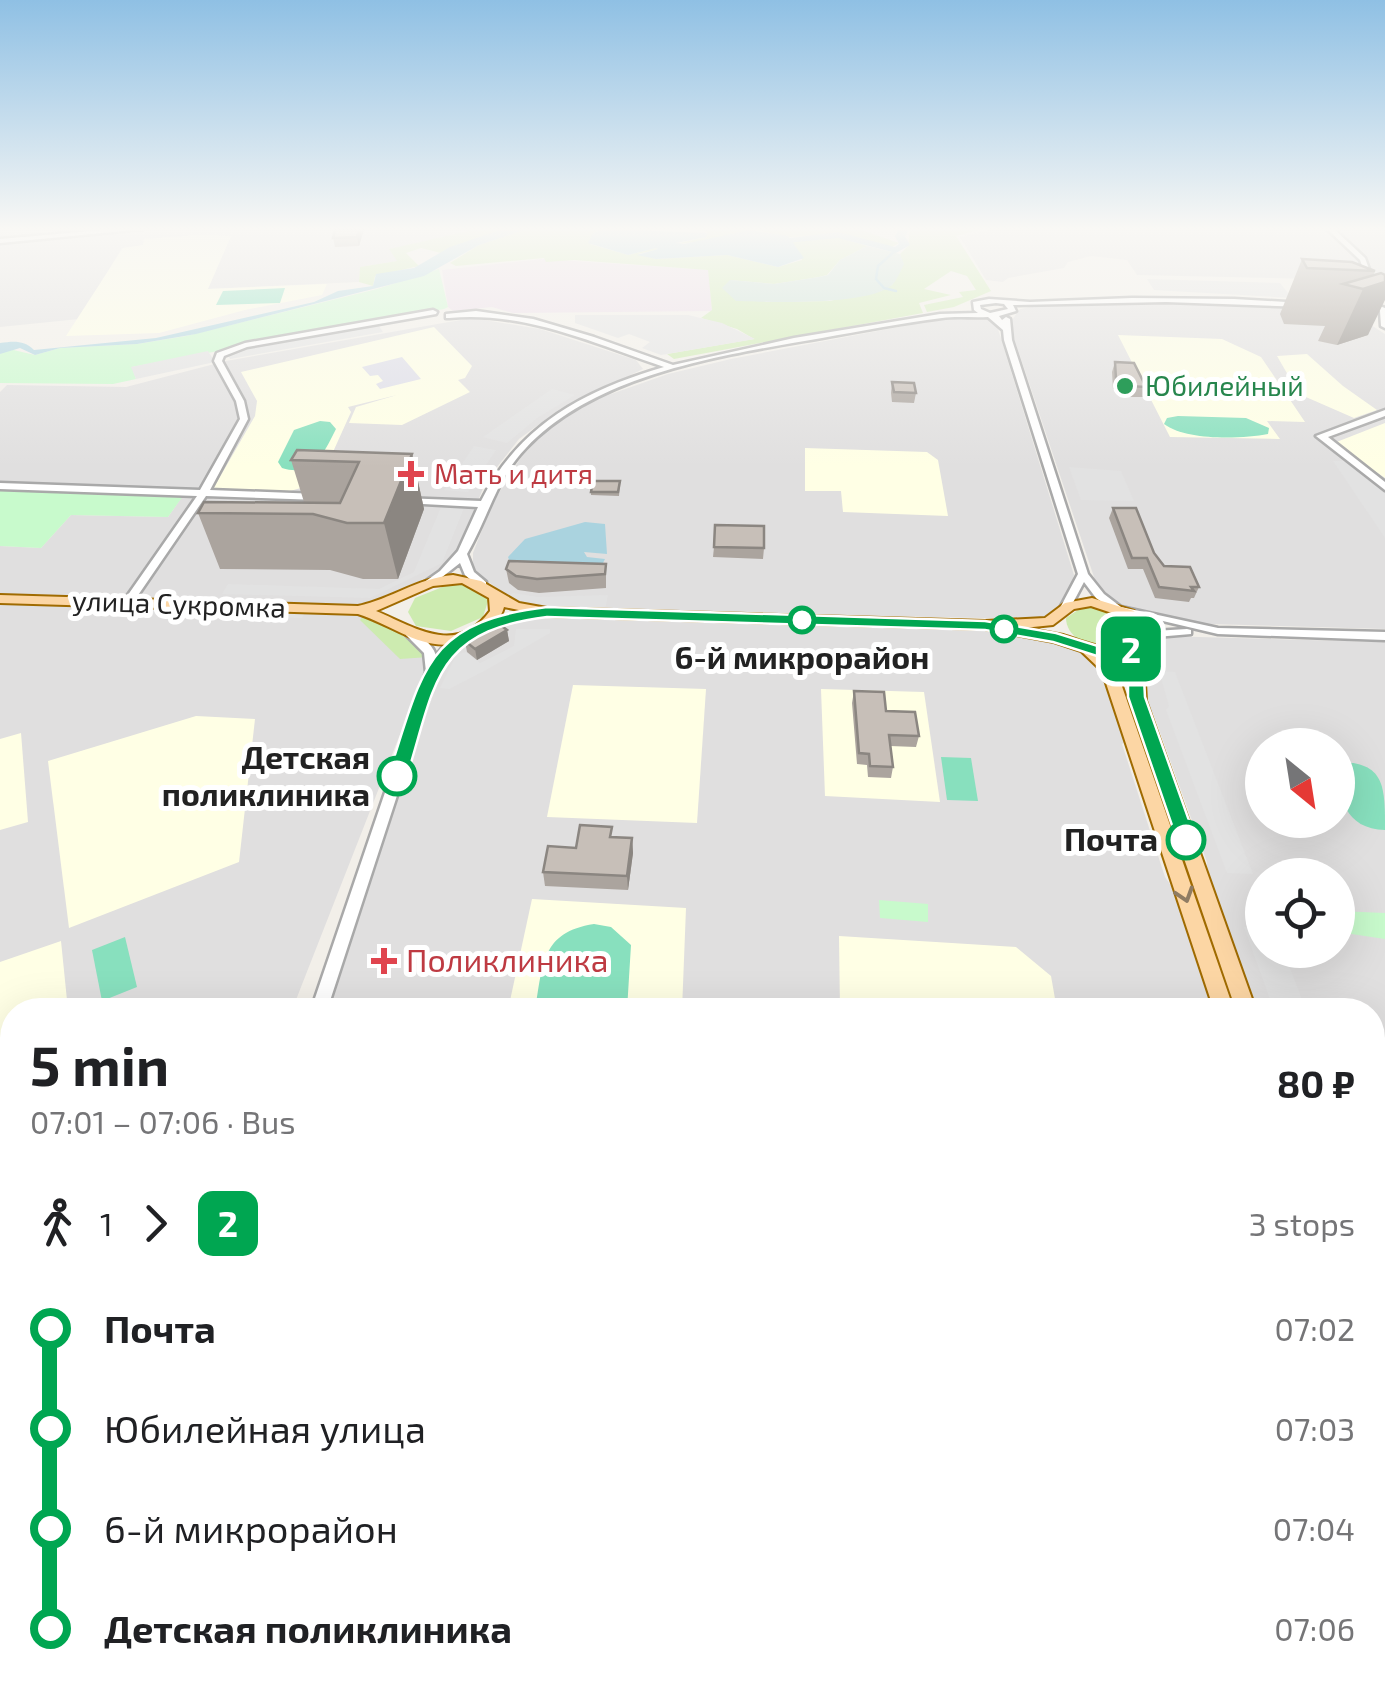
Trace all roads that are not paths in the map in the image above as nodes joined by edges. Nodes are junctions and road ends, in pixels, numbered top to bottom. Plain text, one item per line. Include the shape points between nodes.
1 (970, 308) edge
2 (979, 308) edge
3 (1010, 309) joint
4 (433, 312) dead end
5 (954, 314) junction
6 (987, 314) junction
7 (1384, 314) edge
8 (450, 316) dead end
9 (1369, 316) edge
10 (1382, 327) edge
11 (1006, 328) junction
12 (632, 354) junction
13 (672, 368) junction
14 (637, 378) junction
15 (1385, 413) edge
16 (0, 486) edge
17 (1385, 487) edge
18 (203, 494) junction
19 (325, 497) edge
20 (396, 500) edge
21 (484, 504) junction
22 (464, 556) junction
23 (1083, 574) junction
24 (428, 583) junction
25 (482, 584) junction
26 (408, 594) junction
27 (496, 595) junction
28 (0, 599) edge
29 (128, 602) junction
30 (1119, 609) junction
31 (358, 610) junction
32 (547, 612) junction
33 (1062, 612) junction
34 (985, 626) junction
35 (1218, 631) junction
36 (408, 632) junction
37 (475, 632) junction
38 (1385, 636) edge
39 (1138, 644) junction
40 (1079, 646) junction
41 (431, 673) junction
42 (323, 998) edge
43 (1220, 998) edge
44 (1242, 998) edge

1 - 5 street
2 - 6 street
3 - 6 street
3 - 11 street
4 - 18 street via 222,353 218,359 244,418
5 - 6 street
5 - 13 street
6 - 11 street
7 - 9 street
7 - 10 street
8 - 12 street via 515,318
11 - 23 street
12 - 13 street
12 - 14 street via 646,367
13 - 14 street
14 - 21 street via 536,432 513,455
15 - 17 street via 1321,436
16 - 18 street
18 - 19 street
18 - 29 street
20 - 21 street
21 - 22 street
22 - 24 street
22 - 25 street
23 - 30 street
23 - 33 street
24 - 25 main road
24 - 26 main road
25 - 27 main road
26 - 31 main road
26 - 36 main road via 396,614
27 - 32 main road
27 - 37 main road via 497,611
28 - 29 main road, улица Сукромка
29 - 31 main road, улица Сукромка
30 - 33 main road via 1092,602
30 - 35 street
30 - 39 main road via 1142,628
31 - 36 main road
32 - 34 main road
32 - 37 main road
33 - 34 main road via 1041,623
33 - 40 main road via 1060,630
34 - 40 main road
35 - 38 street
35 - 39 street via 1162,633
36 - 37 main road via 442,640
36 - 41 street via 430,652
37 - 41 street via 444,652
39 - 40 main road via 1108,653
39 - 44 main road via 1138,702
40 -> 43 main road via 1109,669
41 - 42 street

